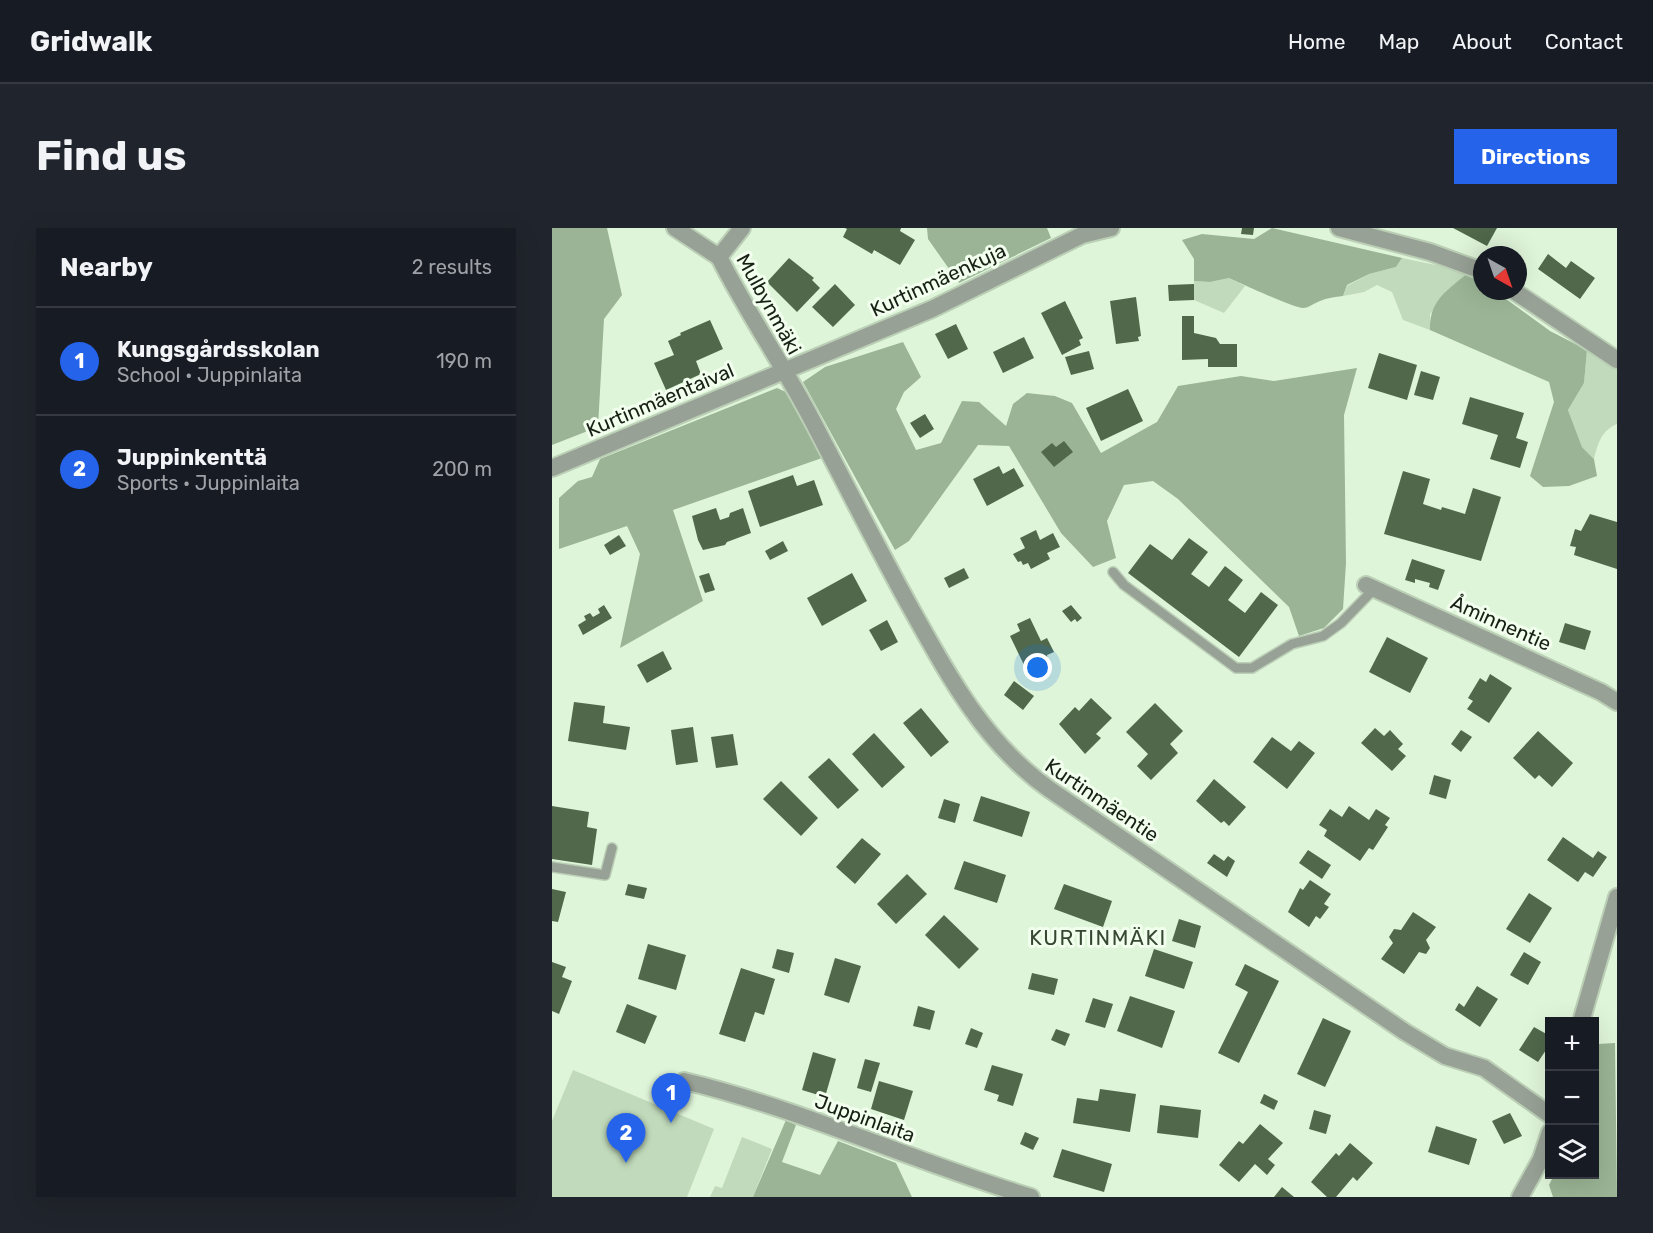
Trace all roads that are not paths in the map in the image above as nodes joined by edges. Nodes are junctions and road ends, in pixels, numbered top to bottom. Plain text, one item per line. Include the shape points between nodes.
1 (675, 228) edge
2 (742, 228) edge
3 (1111, 228) edge
4 (1339, 228) edge
5 (719, 256) junction
6 (1473, 268) edge
7 (1527, 300) edge
8 (1617, 360) edge
9 (783, 372) junction
10 (552, 468) edge
11 (1113, 572) dead end
12 (1370, 587) joint
13 (1617, 702) edge
14 (612, 848) dead end
15 (552, 867) edge
16 (1617, 897) edge
17 (1582, 1017) edge
18 (684, 1081) dead end
19 (1545, 1111) edge
20 (1545, 1147) edge
21 (1031, 1197) edge
22 (1520, 1197) edge

1 - 5 street
2 - 5 street, Mulbynmäki
3 - 9 street, Kurtinmäenkuja via 1082,235 932,309
4 - 6 street
5 - 9 street, Mulbynmäki
7 - 8 street
9 - 10 street, Kurtinmäentaival
9 - 19 street, Kurtinmäentie via 944,667 1010,759 1405,1032 1445,1056 1484,1068
11 - 12 lane via 1124,585 1236,668 1252,668 1292,644 1323,636 1341,623
12 - 13 street, Åminnentie
14 - 15 lane via 605,875
16 - 17 street
18 - 21 street, Juppinlaita via 736,1093 958,1175
20 - 22 street

